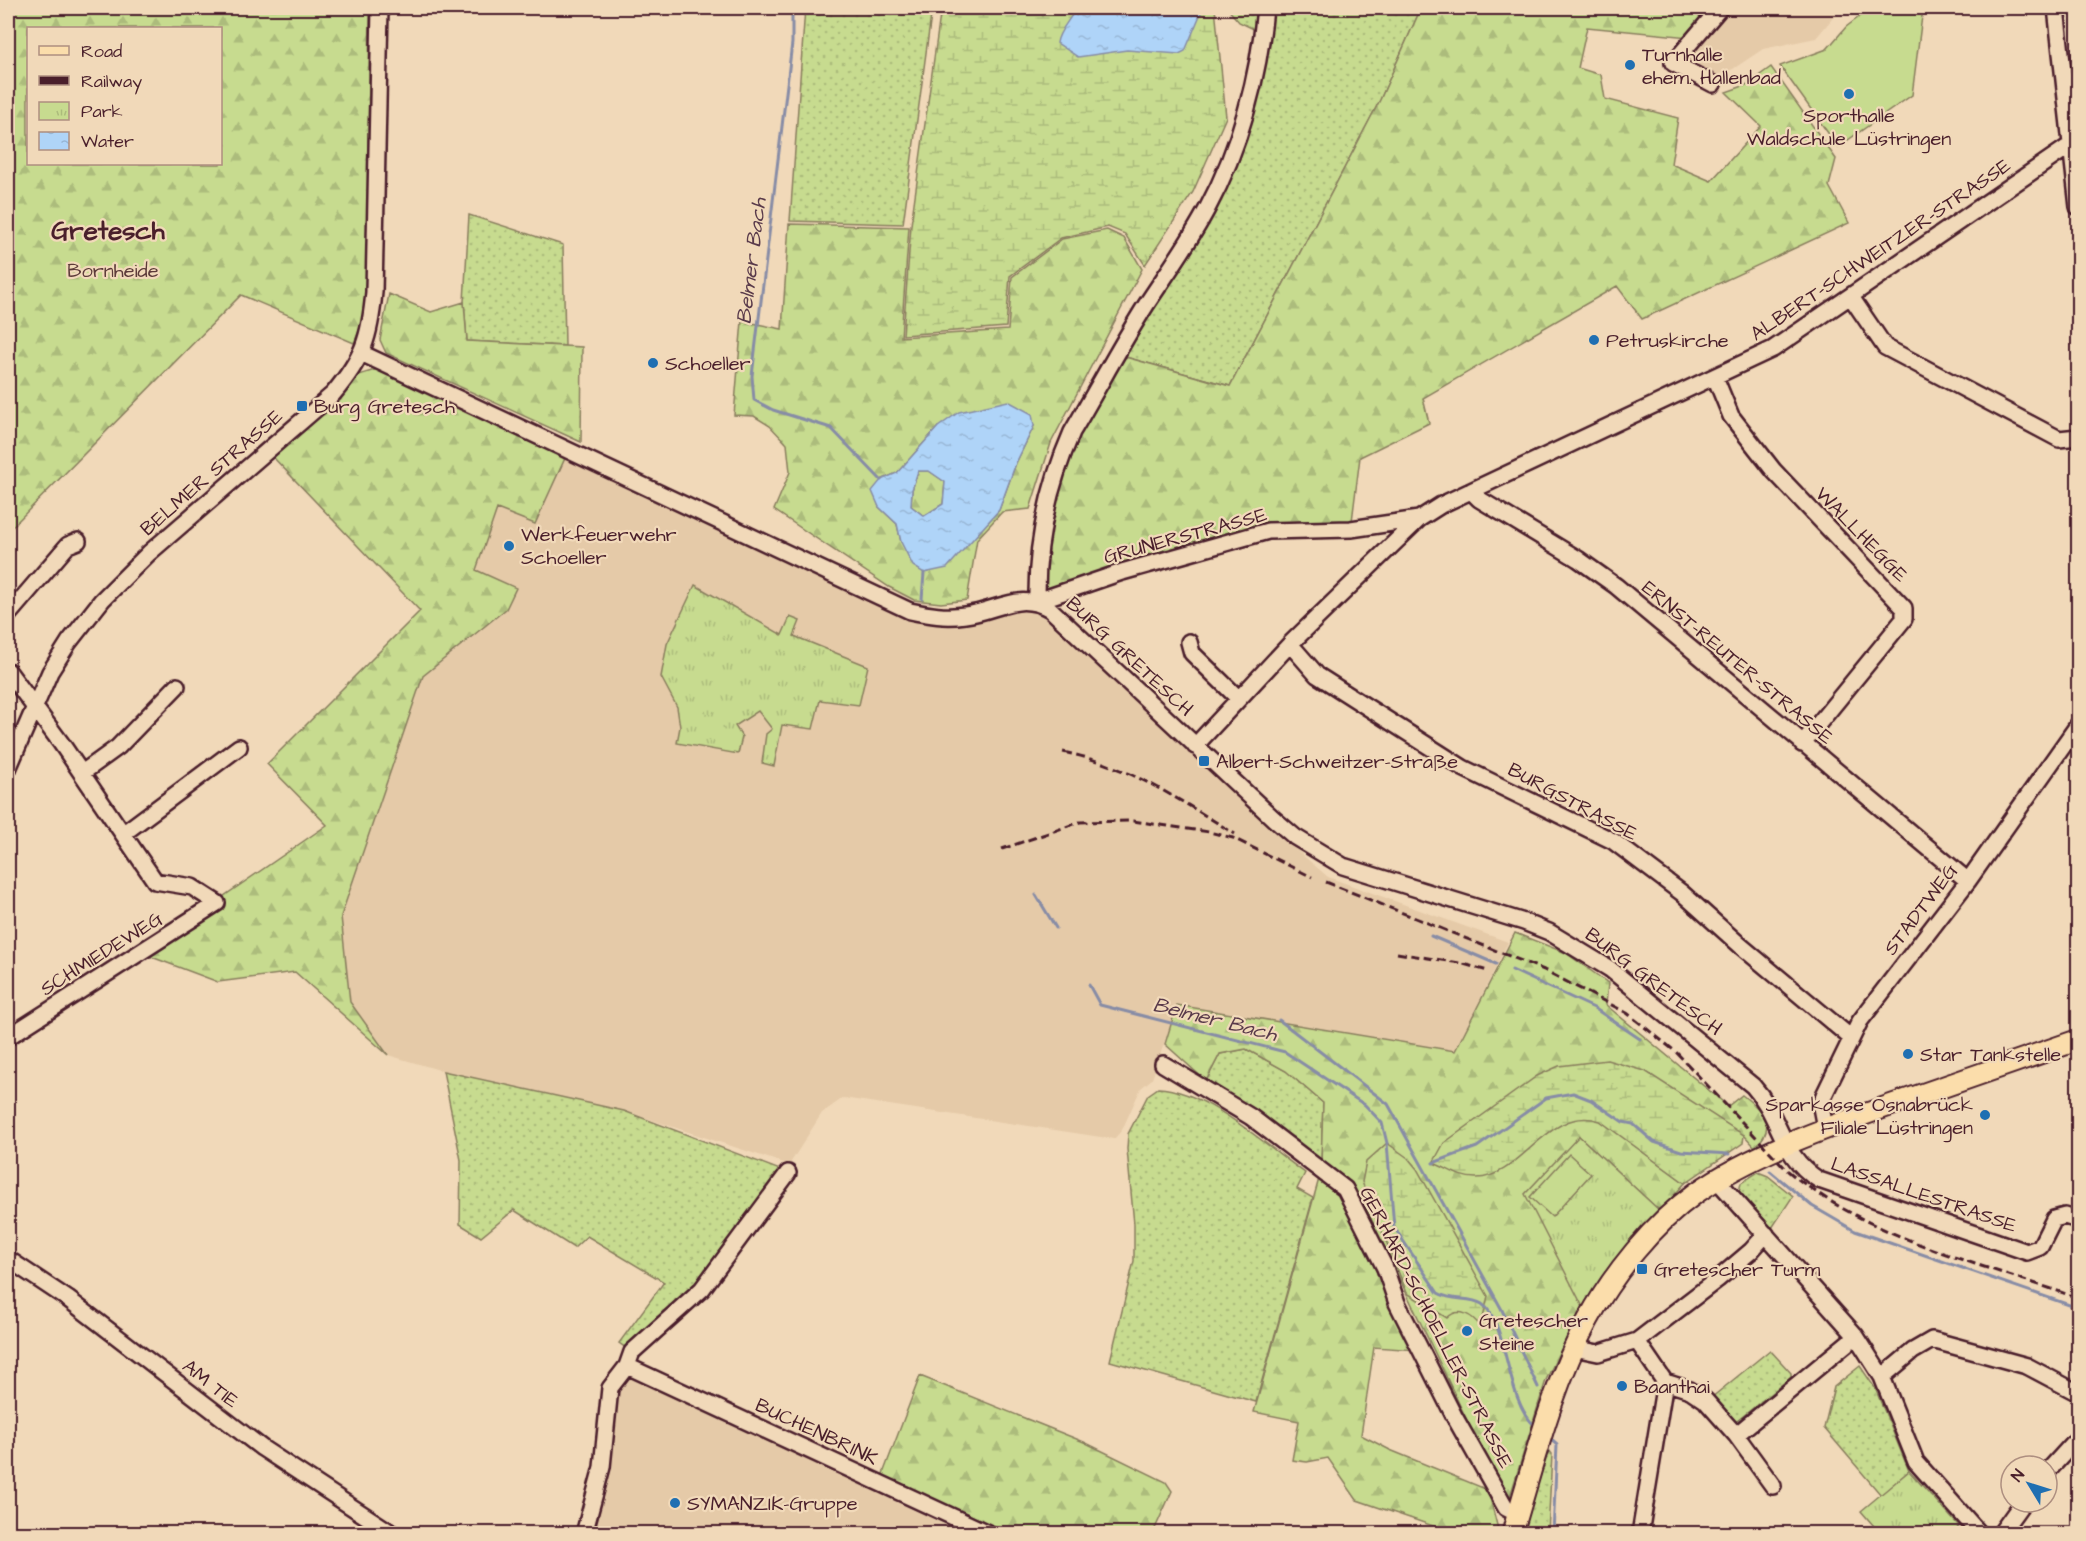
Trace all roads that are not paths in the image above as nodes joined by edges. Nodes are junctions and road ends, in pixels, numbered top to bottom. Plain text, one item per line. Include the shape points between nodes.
1 (380, 8) edge
2 (1265, 8) edge
3 (1720, 8) edge
4 (2056, 8) edge
5 (1713, 84) dead end
6 (2074, 143) edge
7 (2079, 207) edge
8 (1851, 297) junction
9 (362, 353) junction
10 (1715, 377) junction
11 (2079, 437) edge
12 (1471, 490) junction
13 (1419, 519) junction
14 (78, 541) dead end
15 (1037, 602) junction
16 (8, 615) edge
17 (1189, 642) dead end
18 (1290, 644) junction
19 (8, 671) edge
20 (177, 686) dead end
21 (1238, 698) junction
22 (33, 707) junction
23 (2079, 725) edge
24 (1802, 744) junction
25 (1195, 746) junction
26 (238, 747) dead end
27 (8, 769) edge
28 (82, 773) junction
29 (124, 833) junction
30 (1968, 880) junction
31 (8, 1037) edge
32 (1851, 1037) junction
33 (2079, 1040) edge
34 (1162, 1064) dead end
35 (1825, 1128) junction
36 (1787, 1145) junction
37 (788, 1173) dead end
38 (1717, 1180) junction
39 (2079, 1220) edge
40 (1766, 1234) junction
41 (8, 1259) edge
42 (1856, 1336) junction
43 (1637, 1341) junction
44 (1574, 1348) junction
45 (627, 1366) junction
46 (1882, 1377) junction
47 (1665, 1382) junction
48 (2079, 1393) edge
49 (1736, 1435) junction
50 (2079, 1438) edge
51 (2059, 1459) edge
52 (1773, 1486) dead end
53 (1518, 1514) junction
54 (2014, 1514) edge
55 (393, 1533) edge
56 (584, 1533) edge
57 (990, 1533) edge
58 (1512, 1533) edge
59 (1640, 1533) edge
60 (1980, 1533) edge
61 (2000, 1533) edge

1 - 9 street, BELMER STRASSE via 374,292 371,324
2 - 15 street via 1252,87 1232,152 1209,207 1146,305 1064,451 1045,507 1036,562
3 - 5 street via 1673,63
4 - 6 street
6 - 7 street
6 - 8 street, ALBERT-SCHWEITZER-STRASSE
8 - 10 street, ALBERT-SCHWEITZER-STRASSE via 1773,349
8 - 11 street via 1885,347 2059,439
9 - 15 street, BURG GRETESCH via 910,611 939,617 967,615 1018,600
9 - 22 street, BELMER STRASSE via 333,394 149,554 102,600 69,642
10 - 12 street, ALBERT-SCHWEITZER-STRASSE
10 - 24 street, WALLHEGGE via 1731,416 1774,471 1904,608 1904,619
12 - 13 street, ALBERT-SCHWEITZER-STRASSE
12 - 24 street, ERNST-REUTER-STRASSE via 1479,500 1616,586
13 - 15 street, GRUNERSTRASSE via 1351,528 1268,531 1122,572
13 - 18 street, ALBERT-SCHWEITZER-STRASSE
14 - 16 street via 68,545
15 - 25 street, BURG GRETESCH via 1050,609
17 - 21 street via 1192,653
18 - 21 street, ALBERT-SCHWEITZER-STRASSE
18 - 32 street, BURGSTRASSE via 1317,675 1463,768 1613,841 1682,893
19 - 22 street
20 - 28 street via 118,747
21 - 25 street, ALBERT-SCHWEITZER-STRASSE
22 - 27 street, BELMER STRASSE
22 - 28 street
23 - 30 street, STADTWEG
24 - 30 street, ERNST-REUTER-STRASSE
25 - 36 street, BURG GRETESCH via 1295,837 1330,860 1524,922 1610,969 1753,1086 1765,1099
26 - 29 street
28 - 29 street
29 - 31 street, SCHMIEDEWEG via 155,880 192,887 217,903
30 - 32 street, STADTWEG
32 - 35 street, STADTWEG via 1821,1107
33 - 35 main road
34 - 53 street, GERHARD-SCHOELLER-STRASSE via 1251,1117 1345,1189 1454,1416 1506,1508
35 - 36 main road
36 - 38 main road
36 - 39 street, LASSALLESTRASSE via 1795,1161 1819,1180 2027,1252 2040,1247 2054,1219 2065,1215
37 - 45 street via 702,1289 632,1353
38 - 40 street
38 - 44 main road via 1667,1218 1632,1257 1601,1299
40 - 42 street
40 - 43 street via 1726,1272
41 - 55 street, AM TIE via 68,1299 262,1448
42 - 46 street
42 - 49 street
43 - 44 street via 1598,1353
43 - 47 street
44 - 53 main road
45 - 56 street via 610,1388 602,1467
45 - 57 street, BUCHENBRINK
46 - 48 street via 1932,1340 2027,1366
46 - 60 street via 1916,1462
47 - 49 street via 1705,1400
47 - 59 street
49 - 52 street
50 - 51 street
53 - 58 main road
54 - 61 street

